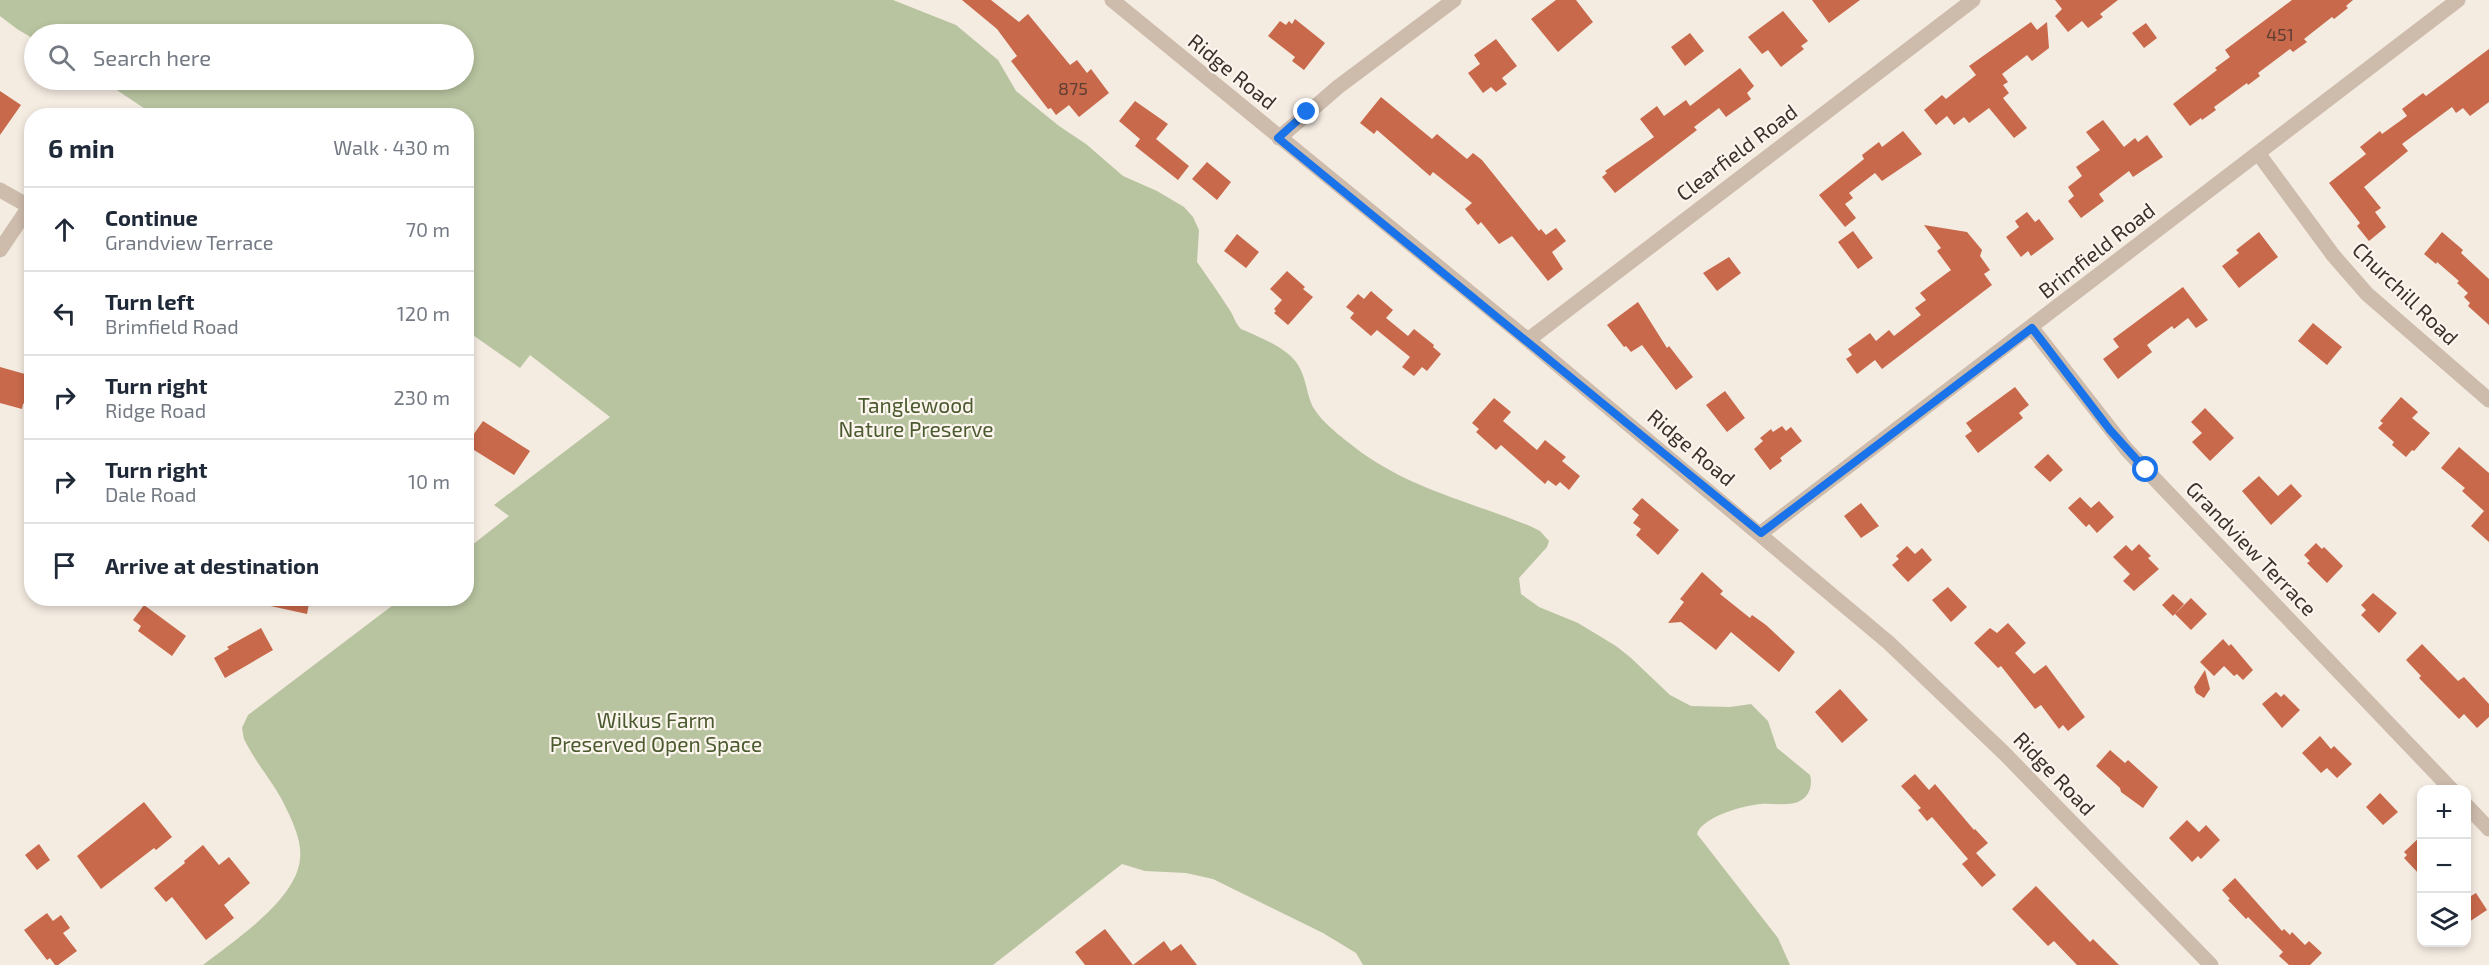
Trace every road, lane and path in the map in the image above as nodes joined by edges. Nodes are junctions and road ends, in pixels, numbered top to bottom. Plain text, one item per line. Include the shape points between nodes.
1 (1112, 0) edge
2 (1454, 0) edge
3 (1973, 0) edge
4 (2458, 0) edge
5 (1278, 138) junction
6 (2258, 153) junction
7 (0, 190) edge
8 (24, 204) edge
9 (24, 216) edge
10 (0, 250) edge
11 (2032, 328) junction
12 (1528, 340) junction
13 (2489, 400) edge
14 (1761, 533) junction
15 (2448, 785) edge
16 (2471, 810) edge
17 (2489, 829) edge
18 (2211, 965) edge

1 - 5 street, Ridge Road
2 - 5 street via 1338,87
3 - 12 street, Clearfield Road
4 - 6 street, Brimfield Road
5 - 12 street, Ridge Road
6 - 11 street, Brimfield Road
6 - 13 street, Churchill Road via 2349,275
7 - 8 street
9 - 10 street
11 - 14 street, Brimfield Road
11 - 15 street, Grandview Terrace via 2127,450
12 - 14 street, Ridge Road
14 - 18 street, Ridge Road via 1890,643 1952,702
16 - 17 street

